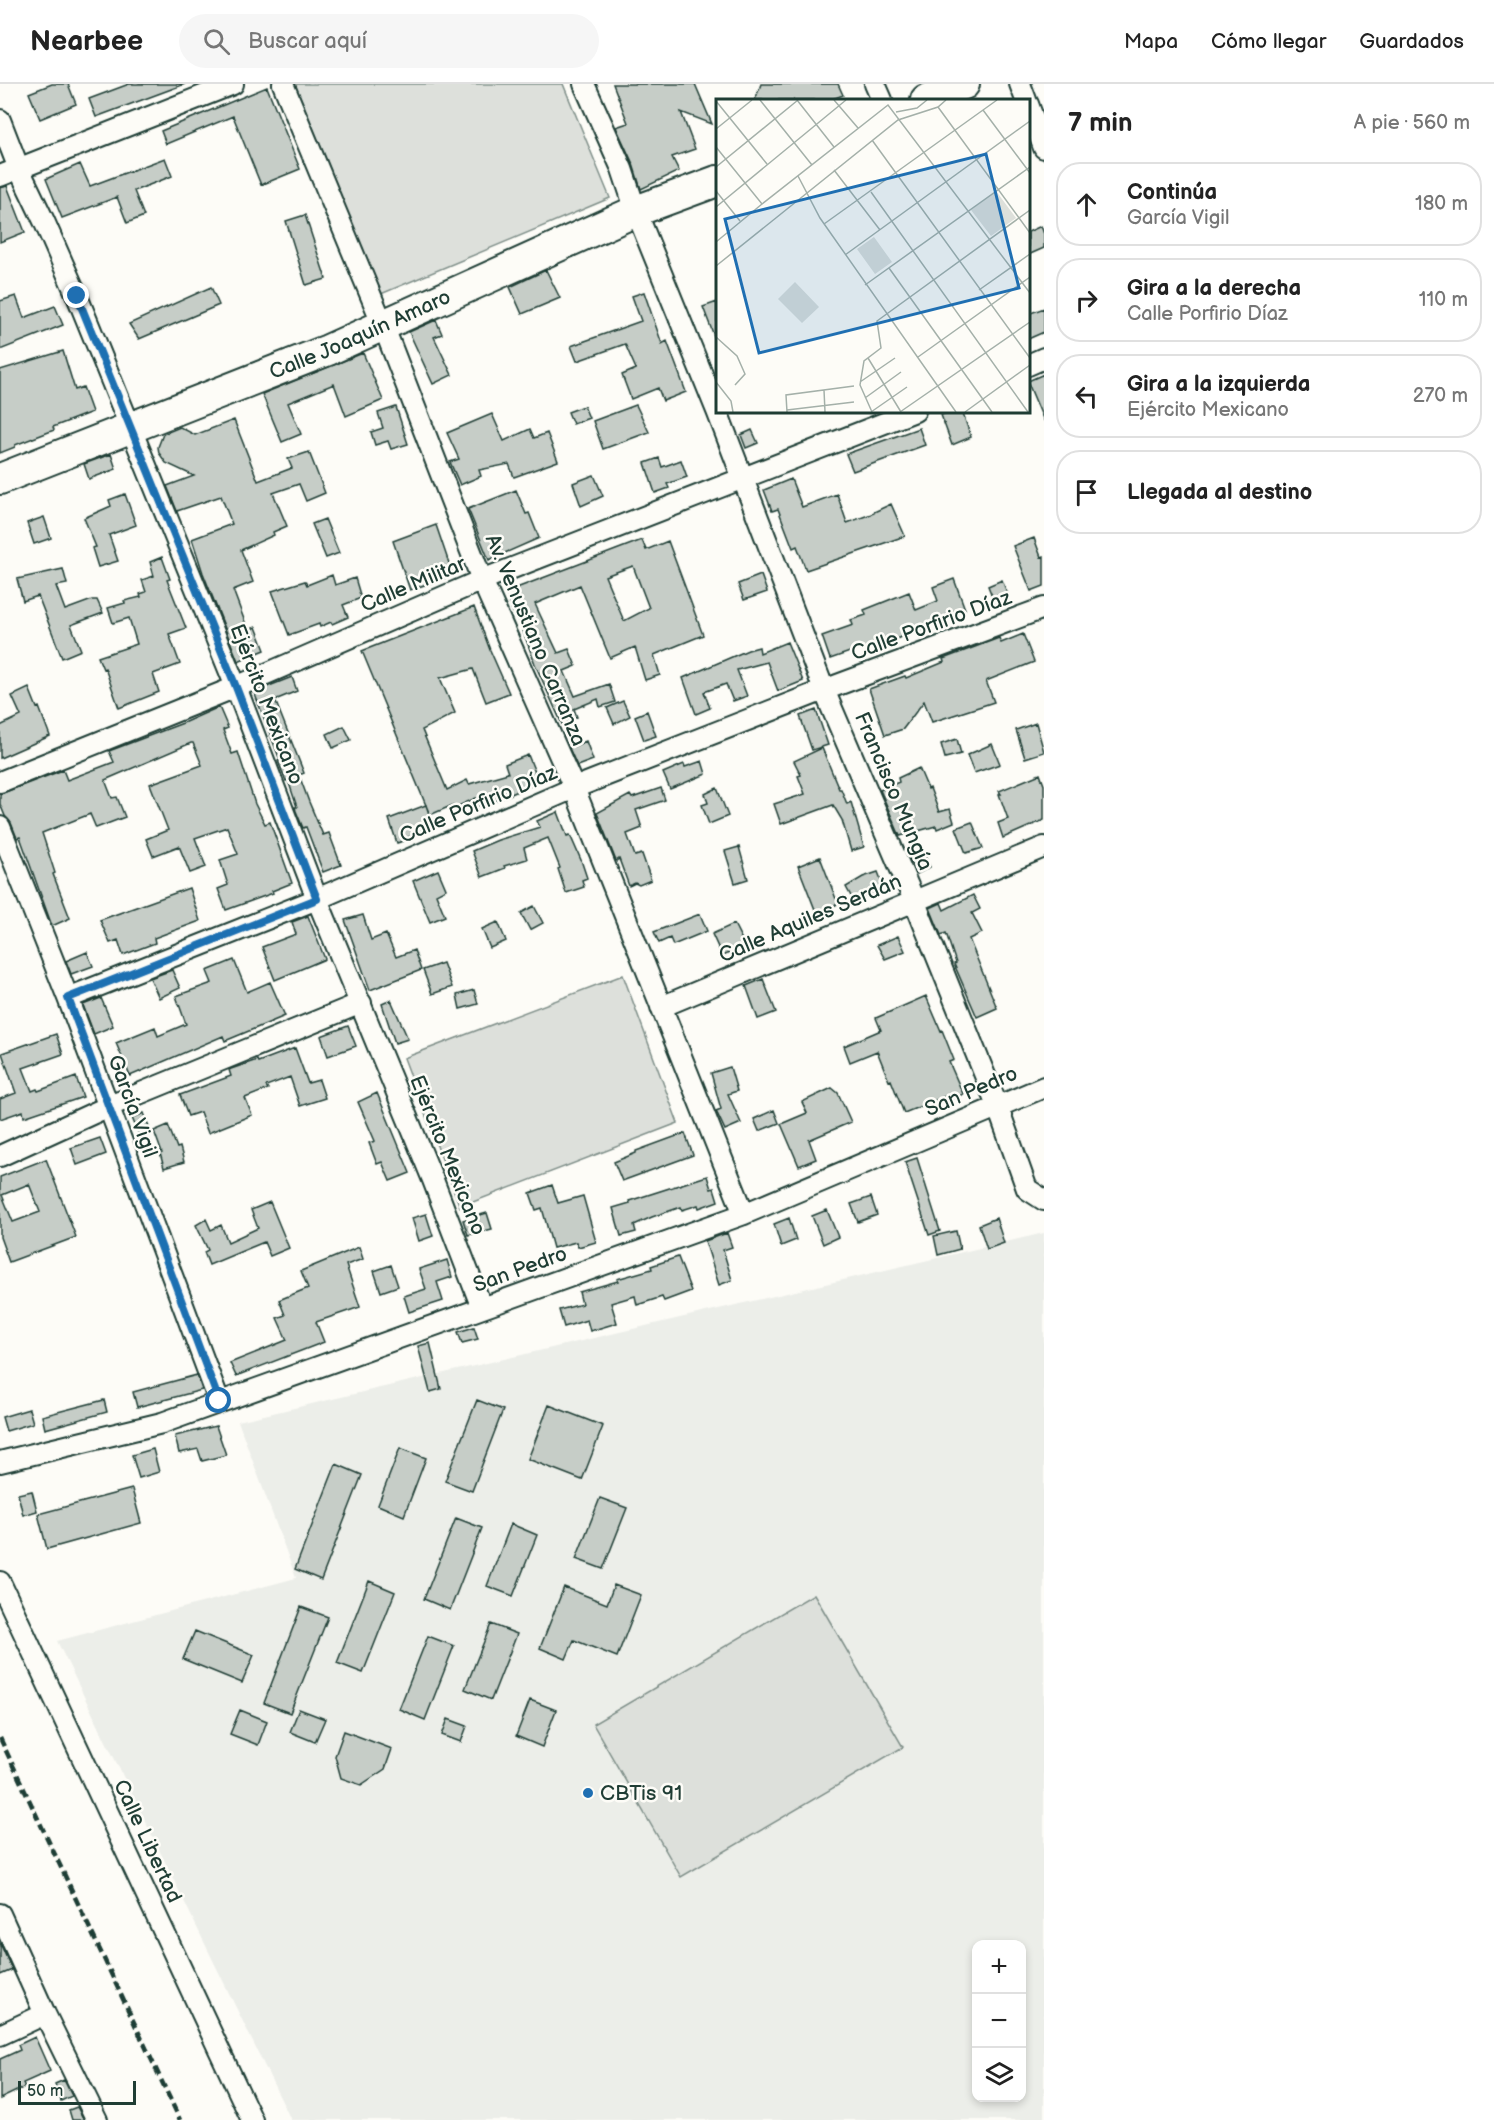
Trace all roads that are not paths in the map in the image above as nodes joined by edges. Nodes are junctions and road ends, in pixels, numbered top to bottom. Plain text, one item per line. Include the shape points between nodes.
1 (233, 84) edge
2 (283, 84) edge
3 (584, 84) edge
4 (875, 84) edge
5 (964, 84) edge
6 (1020, 84) edge
7 (882, 99) edge
8 (928, 99) edge
9 (1026, 99) edge
10 (1029, 107) edge
11 (0, 120) edge
12 (1044, 148) edge
13 (19, 169) junction
14 (0, 176) edge
15 (716, 181) edge
16 (636, 211) junction
17 (383, 325) junction
18 (1044, 358) edge
19 (1029, 365) edge
20 (716, 409) edge
21 (717, 412) edge
22 (912, 412) edge
23 (129, 428) junction
24 (0, 479) edge
25 (745, 479) junction
26 (482, 580) junction
27 (1044, 608) edge
28 (236, 687) junction
29 (824, 690) junction
30 (0, 782) edge
31 (574, 788) junction
32 (0, 827) edge
33 (1044, 847) edge
34 (317, 899) junction
35 (914, 900) junction
36 (68, 998) junction
37 (362, 1004) junction
38 (661, 1007) junction
39 (1044, 1087) edge
40 (997, 1105) junction
41 (107, 1107) junction
42 (0, 1156) edge
43 (1044, 1200) edge
44 (744, 1214) junction
45 (482, 1308) junction
46 (219, 1401) junction
47 (0, 1462) edge
48 (0, 1582) edge
49 (0, 1914) edge
50 (45, 2014) junction
51 (0, 2035) edge
52 (97, 2120) edge
53 (252, 2120) edge

1 - 13 street
2 - 17 street, Av. Venustiano Carranza
3 - 16 street, Francisco Mungía
4 - 7 street
5 - 8 main road
6 - 9 street
10 - 12 street
11 - 13 street, Ejército Mexicano
13 - 14 street
13 - 23 street, Ejército Mexicano via 77,296
15 - 16 main road, Calle Joaquín Amaro
16 - 17 main road, Calle Joaquín Amaro
16 - 20 street, Francisco Mungía
17 - 23 main road, Calle Joaquín Amaro
17 - 26 street, Av. Venustiano Carranza
18 - 19 street
21 - 25 street, Francisco Mungía
22 - 25 street, Calle Militar
23 - 24 main road, Calle Joaquín Amaro
23 - 28 street, Ejército Mexicano
25 - 26 street, Calle Militar
25 - 29 street, Francisco Mungía
26 - 28 street, Calle Militar
26 - 31 street, Av. Venustiano Carranza
27 - 29 street, Calle Porfirio Díaz
28 - 30 street, Calle Militar
28 - 34 street, Ejército Mexicano
29 - 31 street, Calle Porfirio Díaz
29 - 35 street, Francisco Mungía
31 - 34 street, Calle Porfirio Díaz
31 - 38 street, Av. Venustiano Carranza
32 - 36 street, García Vigil
33 - 35 street, Calle Aquiles Serdán
34 - 36 street, Calle Porfirio Díaz
34 - 37 street, Ejército Mexicano
35 - 38 street, Calle Aquiles Serdán
35 - 40 street, Francisco Mungía
36 - 41 street, García Vigil
37 - 41 street
37 - 45 street, Ejército Mexicano
38 - 44 street, Av. Venustiano Carranza
39 - 40 street, San Pedro
40 - 43 street, Francisco Mungía via 1027,1189
40 - 44 street, San Pedro
41 - 42 street
41 - 46 street, García Vigil
44 - 45 street, San Pedro
45 - 46 street, San Pedro
46 - 47 street, San Pedro via 162,1423
48 - 53 street, Calle Libertad
49 - 50 street
50 - 51 street
50 - 52 street

